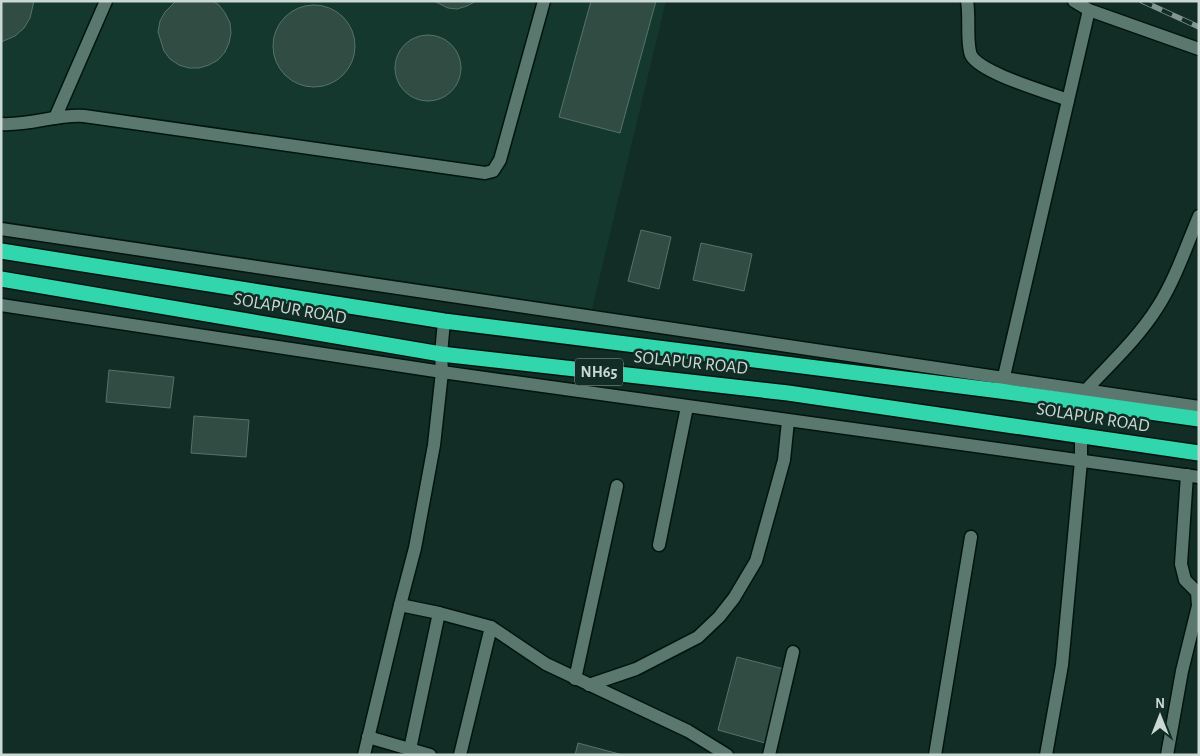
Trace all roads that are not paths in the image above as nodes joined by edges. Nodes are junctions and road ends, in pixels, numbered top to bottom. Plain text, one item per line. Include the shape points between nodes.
1 (106, 1) edge
2 (544, 1) edge
3 (967, 1) edge
4 (1074, 1) edge
5 (1089, 10) junction
6 (1199, 49) edge
7 (1068, 100) junction
8 (54, 118) junction
9 (1, 124) edge
10 (1199, 216) edge
11 (1, 229) edge
12 (1, 251) edge
13 (1, 279) edge
14 (1, 305) edge
15 (444, 321) junction
16 (441, 354) junction
17 (442, 372) junction
18 (1002, 384) junction
19 (1087, 390) junction
20 (687, 407) junction
21 (1199, 407) edge
22 (1199, 419) edge
23 (788, 420) junction
24 (1081, 435) junction
25 (1199, 453) edge
26 (1081, 461) junction
27 (1193, 476) edge
28 (617, 486) dead end
29 (971, 537) dead end
30 (659, 546) dead end
31 (400, 605) junction
32 (439, 613) junction
33 (491, 626) junction
34 (793, 652) dead end
35 (575, 679) junction
36 (589, 686) junction
37 (368, 737) junction
38 (410, 749) junction
39 (364, 755) edge
40 (430, 755) edge
41 (460, 755) edge
42 (727, 755) edge
43 (769, 755) edge
44 (935, 755) edge
45 (1046, 755) edge
46 (1167, 755) edge

1 - 8 street
2 - 8 street via 500,160 492,171 485,173 84,116
3 - 7 street via 971,54 979,64 997,74
4 - 5 street
5 - 6 street
5 - 7 street
7 - 18 street
8 - 9 street via 30,124
10 - 19 street via 1170,286 1146,325
11 - 18 street
12 - 15 highway, SOLAPUR ROAD / NH65
13 - 16 highway, SOLAPUR ROAD / NH65
14 - 17 street
15 - 16 street
15 - 18 highway, SOLAPUR ROAD / NH65
16 - 17 street
16 - 24 highway, SOLAPUR ROAD / NH65 via 788,393
17 - 20 street
17 - 31 street via 432,454 415,548
18 - 19 street
18 - 22 highway, SOLAPUR ROAD / NH65
19 - 21 street
20 - 23 street
20 - 30 street
23 - 26 street
23 - 36 street via 784,460 756,561 734,598 698,637 636,670
24 - 25 highway, SOLAPUR ROAD / NH65
24 - 26 street
26 - 27 street
26 - 45 street via 1062,665
27 - 46 street via 1181,564 1185,580 1196,592 1198,606
28 - 35 street
29 - 44 street
31 - 32 street
31 - 37 street
32 - 33 street
32 - 38 street
33 - 35 street via 546,664
33 - 41 street
34 - 43 street
35 - 36 street
36 - 42 street via 688,731
37 - 38 street
37 - 39 street
38 - 40 street

